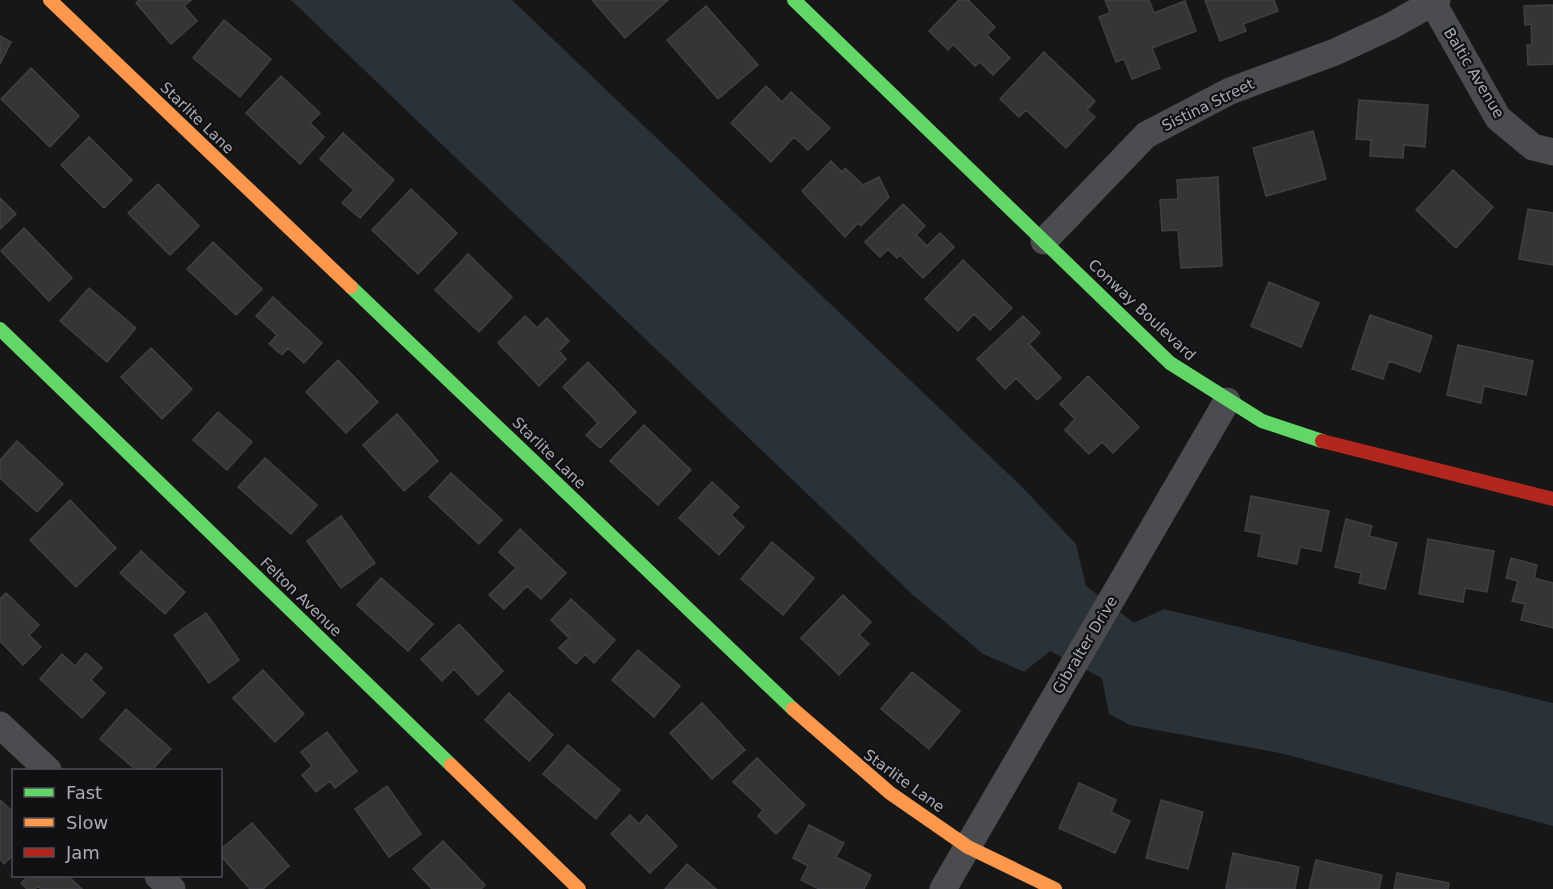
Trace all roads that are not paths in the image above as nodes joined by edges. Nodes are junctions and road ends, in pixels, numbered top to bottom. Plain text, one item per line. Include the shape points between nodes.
1 (50, 0) edge
2 (794, 0) edge
3 (1435, 1) edge
4 (1553, 152) edge
5 (1044, 242) junction
6 (0, 329) edge
7 (1227, 401) junction
8 (1553, 499) edge
9 (0, 725) edge
10 (46, 769) edge
11 (968, 847) junction
12 (159, 877) edge
13 (172, 889) edge
14 (579, 889) edge
15 (943, 889) edge
16 (1055, 889) edge

1 - 11 street, Starlite Lane via 820,736 890,793
2 - 5 street, Conway Boulevard
3 - 4 street, Baltic Avenue via 1498,118 1533,147
3 - 5 street, Sistina Street via 1335,52 1230,91 1146,135
5 - 7 street, Conway Boulevard via 1170,363
6 - 14 street, Felton Avenue
7 - 8 street, Conway Boulevard via 1262,421 1313,439
7 - 11 street, Gibralter Drive
9 - 10 street
11 - 15 street, Gibralter Drive
11 - 16 street, Starlite Lane
12 - 13 street

